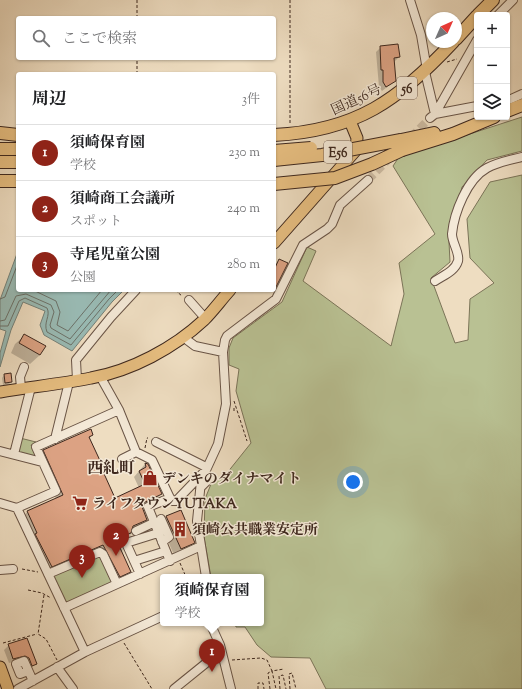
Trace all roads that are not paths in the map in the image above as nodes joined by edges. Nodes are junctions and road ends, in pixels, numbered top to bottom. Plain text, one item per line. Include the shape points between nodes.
1 (410, 0) edge
2 (493, 0) edge
3 (513, 0) edge
4 (482, 12) edge
5 (501, 12) edge
6 (474, 20) edge
7 (462, 33) edge
8 (474, 45) edge
9 (447, 48) edge
10 (426, 71) junction
11 (522, 94) edge
12 (510, 100) edge
13 (522, 105) edge
14 (474, 107) edge
15 (510, 110) edge
16 (433, 116) junction
17 (477, 120) edge
18 (487, 120) edge
19 (350, 121) junction
20 (0, 133) edge
21 (16, 135) edge
22 (276, 135) edge
23 (401, 142) junction
24 (0, 149) edge
25 (16, 149) edge
26 (276, 151) edge
27 (522, 156) edge
28 (276, 160) edge
29 (0, 162) edge
30 (16, 162) edge
31 (368, 180) tunnel mouth
32 (0, 181) edge
33 (16, 181) edge
34 (276, 184) edge
35 (276, 241) edge
36 (435, 281) dead end
37 (134, 292) edge
38 (226, 292) edge
39 (189, 300) road end
40 (205, 318) junction
41 (183, 337) junction
42 (223, 352) junction
43 (24, 367) dead end
44 (100, 376) junction
45 (73, 381) junction
46 (26, 388) junction
47 (0, 392) edge
48 (119, 410) junction
49 (55, 439) junction
50 (156, 442) road end
51 (0, 451) edge
52 (136, 452) junction
53 (14, 454) junction
54 (122, 460) dead end
55 (42, 462) junction
56 (206, 473) junction
57 (169, 496) junction
58 (0, 503) edge
59 (17, 508) junction
60 (161, 519) dead end
61 (153, 523) junction
62 (136, 531) dead end
63 (158, 533) junction
64 (162, 542) junction
65 (201, 546) junction
66 (166, 551) junction
67 (174, 559) junction
68 (134, 562) junction
69 (13, 569) road end
70 (0, 570) edge
71 (48, 574) junction
72 (140, 574) junction
73 (206, 574) edge
74 (117, 584) junction
75 (64, 608) junction
76 (160, 617) edge
77 (211, 626) edge
78 (221, 651) junction
79 (85, 652) junction
80 (59, 666) junction
81 (0, 670) edge
82 (28, 671) dead end
83 (33, 681) junction
84 (8, 689) edge
85 (19, 689) edge
86 (73, 689) edge
87 (174, 689) edge
88 (230, 689) edge

1 - 10 street via 421,35
2 - 4 highway
3 - 5 street
6 - 7 highway
8 - 16 street
9 - 10 highway, 国道56号 / 56
10 - 16 street
10 - 19 highway, 国道56号 / 56 via 396,96
11 - 12 street
13 - 15 highway
14 - 16 street
17 - 23 highway, E56
18 - 23 highway via 453,134
19 - 22 highway, 国道56号 / 56 via 320,130
19 - 35 main road via 357,138 356,150
20 - 21 highway
23 - 26 highway, bridge
23 - 28 highway, E56, bridge
23 - 34 highway, bridge via 372,164 335,178
24 - 25 highway
27 - 36 street via 498,163 475,178 455,217 452,236 458,260 454,269
29 - 30 highway
31 - 42 street via 340,205 332,224 303,246 276,299 228,336
32 - 33 highway
37 - 45 street via 76,360
38 - 40 main road
39 - 40 street
40 - 41 main road
41 - 42 street via 195,346
41 - 44 main road via 146,359
42 - 56 street via 226,404 220,444
43 - 46 street via 20,377
44 - 45 main road
44 - 48 street
45 - 46 main road
45 - 49 street
46 - 47 main road
46 - 53 street
48 - 49 street
48 - 52 street
49 - 55 street via 36,447
50 - 56 street
51 - 53 street
52 - 54 street
52 - 57 street via 152,460
53 - 55 street
55 - 59 street via 56,491
56 - 57 street via 176,501
56 - 65 street via 201,488 197,521
57 - 61 street via 168,499 148,507
58 - 59 street
59 - 71 street
60 - 64 street via 169,537
61 - 62 street
61 - 63 street
63 - 64 street
63 - 68 street via 126,543
64 - 66 street
65 - 67 street
65 - 73 street
66 - 67 street
66 - 68 street
67 - 72 street
68 - 72 street
69 - 70 street
71 - 74 street via 100,552
71 - 75 street
72 - 74 street
74 - 75 street
75 - 79 street
76 - 79 street
77 - 78 street
78 - 87 street
78 - 88 street
79 - 80 street
80 - 83 street
80 - 86 street
81 - 84 main road
82 - 83 street
83 - 85 street

